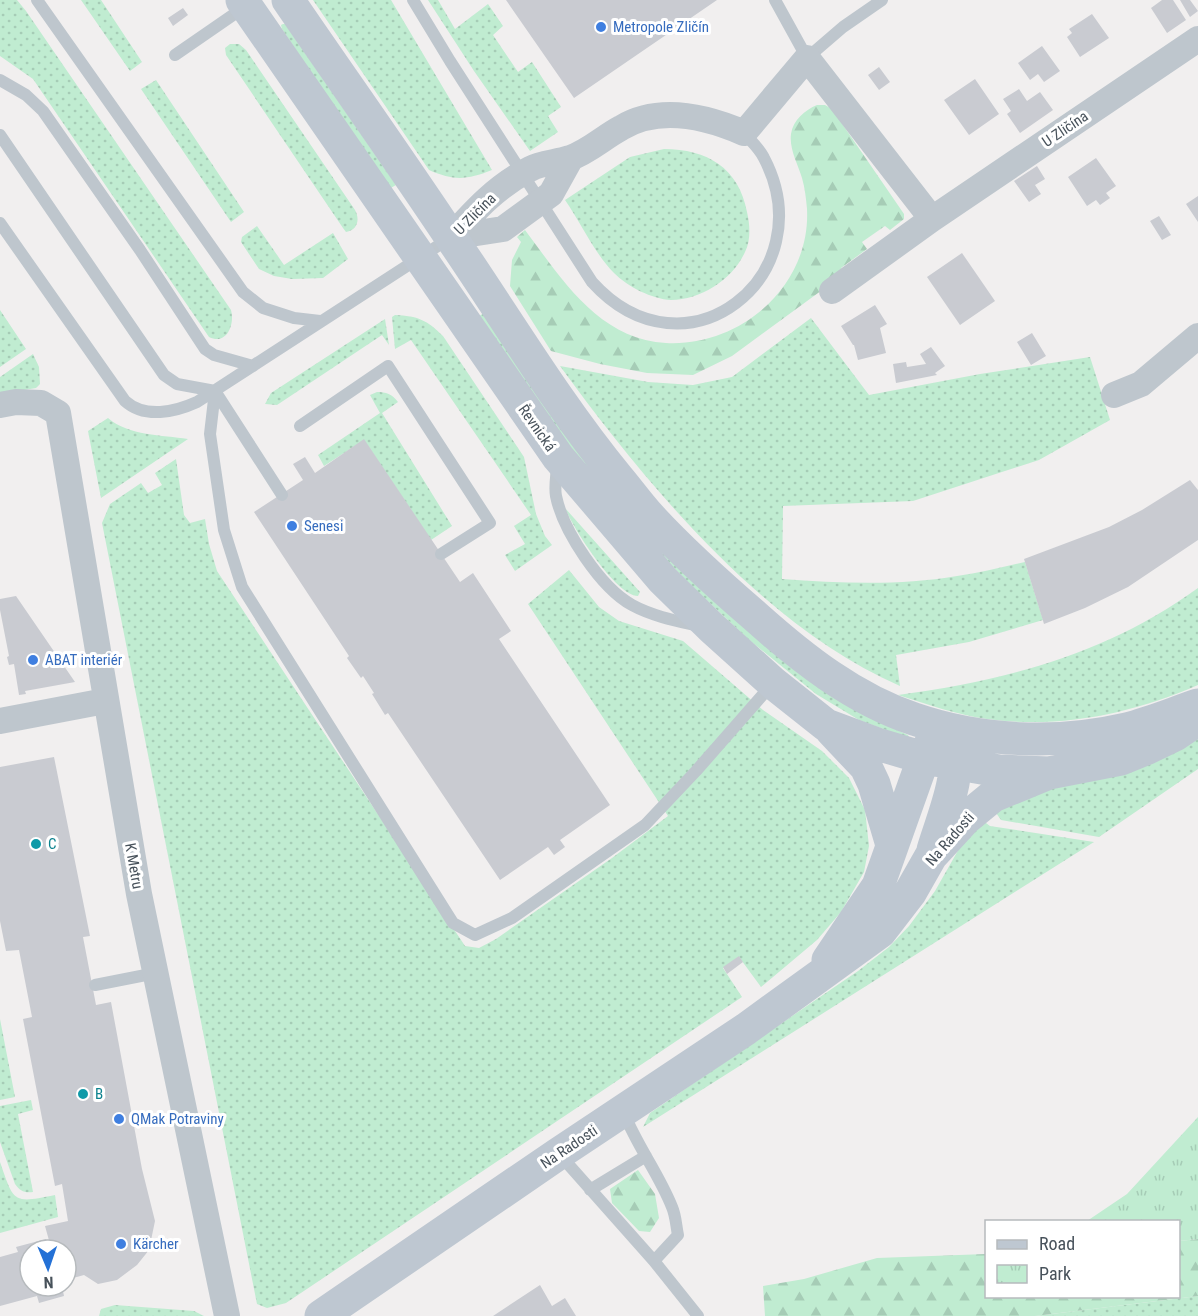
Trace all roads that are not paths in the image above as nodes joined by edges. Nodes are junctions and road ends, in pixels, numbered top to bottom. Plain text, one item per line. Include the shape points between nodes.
1 (37, 0) edge
2 (288, 0) edge
3 (413, 0) edge
4 (775, 0) edge
5 (882, 0) edge
6 (247, 2) edge
7 (1198, 39) edge
8 (175, 55) dead end
9 (807, 58) junction
10 (0, 80) edge
11 (744, 133) junction
12 (0, 135) edge
13 (571, 158) junction
14 (932, 219) junction
15 (0, 223) edge
16 (451, 237) junction
17 (420, 258) junction
18 (832, 291) dead end
19 (320, 321) junction
20 (1198, 336) edge
21 (253, 366) junction
22 (215, 391) junction
23 (1114, 395) dead end
24 (0, 405) edge
25 (300, 426) dead end
26 (558, 457) junction
27 (282, 495) dead end
28 (441, 555) dead end
29 (712, 628) junction
30 (772, 683) junction
31 (105, 701) junction
32 (1198, 705) edge
33 (1198, 718) edge
34 (0, 721) edge
35 (826, 725) junction
36 (944, 728) junction
37 (924, 758) junction
38 (956, 765) junction
39 (1049, 773) junction
40 (892, 845) junction
41 (931, 856) junction
42 (156, 973) junction
43 (816, 977) junction
44 (95, 985) dead end
45 (623, 1111) junction
46 (558, 1154) junction
47 (646, 1156) junction
48 (590, 1190) junction
49 (654, 1261) junction
50 (227, 1316) edge
51 (321, 1316) edge
52 (698, 1316) edge

1 - 19 lane via 243,292 263,308
2 - 16 main road
3 - 11 lane via 592,282 627,311 648,320 685,324 714,316 746,294 768,267 778,233 776,188 764,156
4 - 9 lane
5 - 9 lane
6 - 8 lane
6 - 17 main road, Řevnická
7 - 14 street, U Zličína
9 - 11 street
9 - 14 street
10 - 21 lane via 26,95 43,111 205,349
11 - 13 street, U Zličína via 695,117 650,118 624,126
12 - 22 lane via 164,375 177,384
13 - 16 street, U Zličína via 531,168 494,192
13 - 16 street, U Zličína via 551,194 503,230
14 - 18 street, U Zličína
15 - 22 lane via 130,405 149,412 172,412
16 - 17 lane
16 - 36 main road via 590,444 649,516 716,583 816,667 866,699
17 - 19 lane
17 - 26 main road, Řevnická
19 - 21 lane
20 - 23 street via 1141,384
21 - 22 lane
22 - 27 lane
22 - 30 lane via 210,434 224,530 242,587 453,923 475,935 512,918 645,825
24 - 31 street, K Metru via 41,403 58,413
25 - 28 lane via 388,366 490,523
26 - 29 main road, Řevnická via 663,580
26 - 29 lane via 555,493 562,518 603,579 618,595 645,611
29 - 30 main road, Řevnická
30 - 35 main road, Řevnická
31 - 34 street
31 - 42 street, K Metru
32 - 36 main road via 1129,729 1074,738 1002,738
33 - 39 main road, Na Radosti via 1166,739 1120,759
35 - 37 main road, Řevnická
35 - 40 main road via 866,767
36 - 37 main road, Na Radosti
36 - 38 main road via 954,749
37 - 38 main road, Na Radosti
37 - 40 main road, Na Radosti
38 - 39 main road, Na Radosti
38 - 41 main road
39 - 41 main road, Na Radosti via 993,796
40 - 43 main road, Na Radosti via 878,886
41 - 43 main road, Na Radosti via 910,893 880,932
42 - 44 lane
42 - 50 street, K Metru
43 - 45 main road, Na Radosti
45 - 46 main road, Na Radosti
45 - 47 lane
46 - 48 lane
46 - 51 main road, Na Radosti
47 - 48 lane
47 - 49 lane via 673,1209 678,1235
48 - 49 lane
49 - 52 lane

